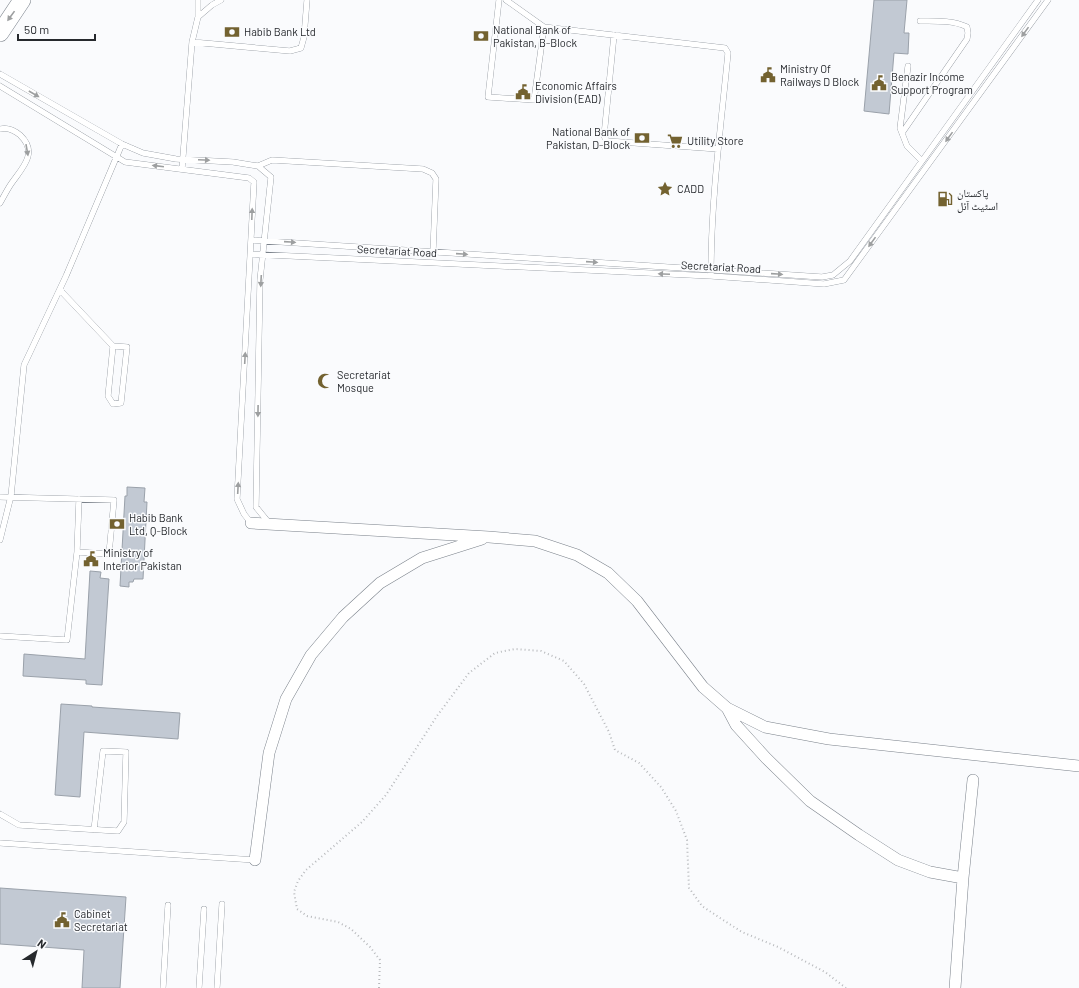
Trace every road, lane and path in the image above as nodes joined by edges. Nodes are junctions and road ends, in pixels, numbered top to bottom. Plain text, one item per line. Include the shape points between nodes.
1 (22, 0) edge
2 (198, 0) edge
3 (221, 0) edge
4 (308, 0) edge
5 (499, 0) edge
6 (506, 0) edge
7 (1038, 0) edge
8 (1048, 0) edge
9 (198, 18) junction
10 (920, 21) dead end
11 (544, 26) junction
12 (0, 32) edge
13 (614, 35) junction
14 (192, 42) junction
15 (908, 66) dead end
16 (0, 74) edge
17 (0, 86) edge
18 (0, 129) edge
19 (902, 133) junction
20 (122, 144) junction
21 (718, 149) junction
22 (116, 156) junction
23 (182, 159) junction
24 (922, 161) junction
25 (258, 166) junction
26 (182, 169) junction
27 (0, 203) edge
28 (252, 240) junction
29 (263, 241) junction
30 (432, 252) junction
31 (251, 254) junction
32 (262, 255) junction
33 (711, 273) junction
34 (60, 290) junction
35 (113, 346) junction
36 (11, 496) junction
37 (0, 497) edge
38 (79, 499) junction
39 (251, 523) joint
40 (271, 524) junction
41 (488, 537) junction
42 (0, 540) edge
43 (77, 552) junction
44 (0, 636) edge
45 (727, 708) junction
46 (1079, 766) edge
47 (973, 780) dead end
48 (0, 814) edge
49 (94, 830) junction
50 (0, 843) edge
51 (255, 860) joint
52 (963, 878) junction
53 (222, 904) dead end
54 (168, 905) dead end
55 (204, 909) dead end
56 (163, 988) edge
57 (199, 988) edge
58 (217, 988) edge
59 (379, 988) edge
60 (846, 988) edge
61 (956, 988) edge

1 -> 12 main road
2 - 9 lane
3 - 9 lane
4 - 14 lane via 301,48 290,51
5 - 11 lane via 488,97 534,100
6 - 11 lane
7 - 24 lane, Secretariat Road
8 -> 33 lane, Secretariat Road via 844,280 824,284
9 - 14 lane
10 - 19 lane via 961,24 967,27 967,39
11 - 13 lane
13 - 21 lane via 725,48 728,53
13 - 21 lane via 604,136 607,141
14 - 23 lane
15 - 19 lane via 900,128
16 -> 20 lane
17 - 22 lane
18 -> 27 lane via 6,128 18,134 29,150 27,161
19 - 24 lane via 908,146
20 - 22 lane
20 - 23 lane via 143,153
21 - 33 lane
26 -> 22 lane via 125,162
22 - 34 lane
23 -> 25 lane
23 - 26 lane
33 -> 24 lane, Secretariat Road via 822,277 833,275 850,261
25 - 29 lane via 271,177
25 - 30 lane via 272,160 423,169 432,173 436,179
28 -> 26 lane via 254,182 249,178
28 - 29 lane, Secretariat Road
28 - 31 lane
29 -> 30 lane, Secretariat Road
29 - 32 lane
30 -> 33 lane, Secretariat Road
31 - 32 lane, Secretariat Road
39 -> 31 lane via 237,499
33 -> 32 lane, Secretariat Road
32 -> 40 lane via 256,507
34 - 35 lane
34 - 36 lane via 24,365
35 - 35 lane via 108,396 114,404 121,403 127,347
36 - 37 lane
36 - 38 lane
36 - 42 lane
38 - 43 lane
38 - 43 lane via 114,500 109,554
39 - 40 street
40 - 41 street
41 - 45 street via 535,541 577,555 608,573 637,601 703,687
41 - 51 street via 422,558 380,583 342,617 311,655 286,699 269,753
43 - 44 lane via 66,640
45 - 46 street via 765,727 828,739
45 - 52 street via 736,726 810,801 898,860 930,872
47 - 52 street
48 - 49 lane via 19,825
49 - 49 lane via 118,831 124,822 126,752 103,751
50 - 51 lane
52 - 61 street
53 - 58 lane
54 - 56 lane
55 - 57 lane
59 - 60 path via 380,960 351,929 338,922 307,916 297,909 294,892 298,881 306,870 362,822 386,795 437,716 469,673 496,653 515,649 541,651 564,661 584,684 609,732 615,750 639,763 661,787 676,811 687,840 689,888 702,906 742,932 778,947 825,972

